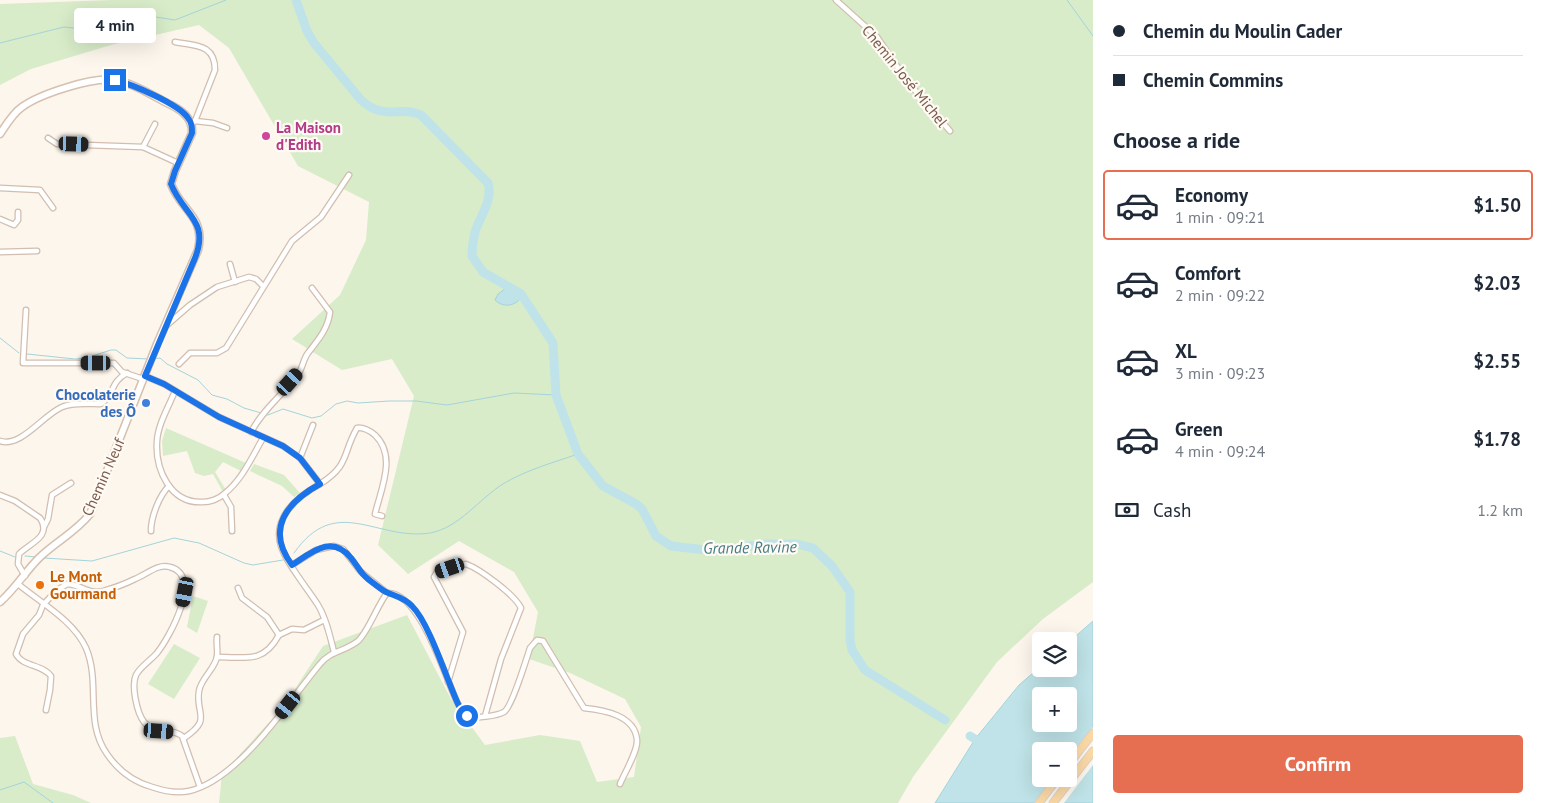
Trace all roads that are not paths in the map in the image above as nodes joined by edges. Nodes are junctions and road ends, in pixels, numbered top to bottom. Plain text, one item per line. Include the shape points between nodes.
1 (836, 0) edge
2 (175, 42) dead end
3 (193, 123) junction
4 (154, 124) dead end
5 (227, 128) dead end
6 (950, 131) dead end
7 (0, 134) edge
8 (48, 138) dead end
9 (143, 147) junction
10 (178, 163) junction
11 (349, 175) dead end
12 (0, 188) edge
13 (53, 208) dead end
14 (18, 212) dead end
15 (0, 219) edge
16 (37, 251) dead end
17 (0, 252) edge
18 (230, 264) dead end
19 (235, 282) junction
20 (263, 286) junction
21 (312, 288) dead end
22 (26, 310) dead end
23 (165, 326) junction
24 (179, 364) dead end
25 (127, 373) junction
26 (144, 378) junction
27 (175, 391) junction
28 (314, 425) dead end
29 (251, 432) junction
30 (264, 438) junction
31 (0, 441) edge
32 (300, 458) junction
33 (71, 483) dead end
34 (320, 484) junction
35 (168, 486) junction
36 (0, 495) edge
37 (224, 495) junction
38 (382, 516) dead end
39 (44, 527) junction
40 (151, 531) dead end
41 (232, 531) dead end
42 (292, 565) junction
43 (25, 576) junction
44 (18, 584) junction
45 (238, 588) dead end
46 (387, 593) junction
47 (0, 602) edge
48 (43, 605) junction
49 (324, 620) junction
50 (279, 635) junction
51 (217, 637) dead end
52 (334, 652) junction
53 (217, 657) junction
54 (448, 682) junction
55 (46, 710) dead end
56 (485, 716) junction
57 (1093, 733) edge
58 (184, 738) junction
59 (1093, 750) edge
60 (1077, 754) edge
61 (620, 784) dead end
62 (200, 787) junction
63 (1051, 787) edge
64 (1039, 803) edge
65 (1053, 803) edge

1 - 6 street, Chemin José Michel via 877,37 907,80
2 - 3 street via 206,49 214,60 215,70
3 - 5 street via 207,122
3 - 7 street via 175,107 126,83 107,80 61,90 25,105
3 - 10 street via 192,133
4 - 9 street
8 - 9 street via 57,144
9 - 10 street
10 - 23 street, Chemin Neuf via 171,184 198,226 200,241
11 - 20 street via 321,217 292,241
12 - 13 street via 40,190
14 - 15 street via 14,225
16 - 17 street
18 - 19 street
19 - 20 street via 253,278
19 - 23 street via 212,290
20 - 24 street via 223,351 190,353
21 - 29 street via 330,312 329,319 300,371 260,416
22 - 25 street via 23,363 114,363
23 - 26 street, Chemin Neuf
25 - 26 street
25 - 31 street via 118,378 110,395 101,404 60,407 16,441
26 - 27 street
26 - 43 street, Chemin Neuf via 90,514 80,526 48,550
27 - 29 street
27 - 35 street via 157,440 160,467
28 - 32 street
29 - 30 street
30 - 32 street
30 - 37 street via 239,479
32 - 34 street
33 - 39 street via 52,495
34 - 38 street via 335,475 342,466 357,428 362,427 378,438 385,448 385,472 375,514
34 - 42 street via 296,499 283,517 280,546
35 - 37 street via 178,496 197,503
35 - 40 street via 151,522
36 - 39 street via 40,518
37 - 41 street via 231,507
39 - 43 street via 39,539 19,554 18,564
42 - 46 street via 316,550 334,546 343,550 361,572
42 - 49 street via 319,606
43 - 44 street, Chemin Neuf
44 - 47 street, Chemin Neuf
44 - 48 street
45 - 50 street via 242,598 266,617
46 - 52 street via 363,636
46 - 54 street via 407,602 418,614
48 - 55 street via 23,634 16,654 21,661 51,676
48 - 58 street via 67,584 101,592 162,566 176,569 185,586 179,614 158,651 136,673 134,681 137,709 146,724 159,731 178,733
48 - 62 street via 78,634 86,648 96,732 107,755 133,780 142,784 176,792
49 - 50 street via 304,630
49 - 52 street
50 - 53 street via 273,647 254,658
51 - 53 street
52 - 62 street via 321,662 257,743 224,773
53 - 58 street via 199,691 200,721
54 - 56 street via 465,714 474,718
54 - 56 street via 463,632 434,577 438,572 466,564 504,590 522,608
56 - 61 street via 502,713 510,706 530,648 540,639 548,646 584,708 619,716 633,730 636,746
57 - 60 main road
58 - 62 street
59 - 65 main road
63 - 64 main road

